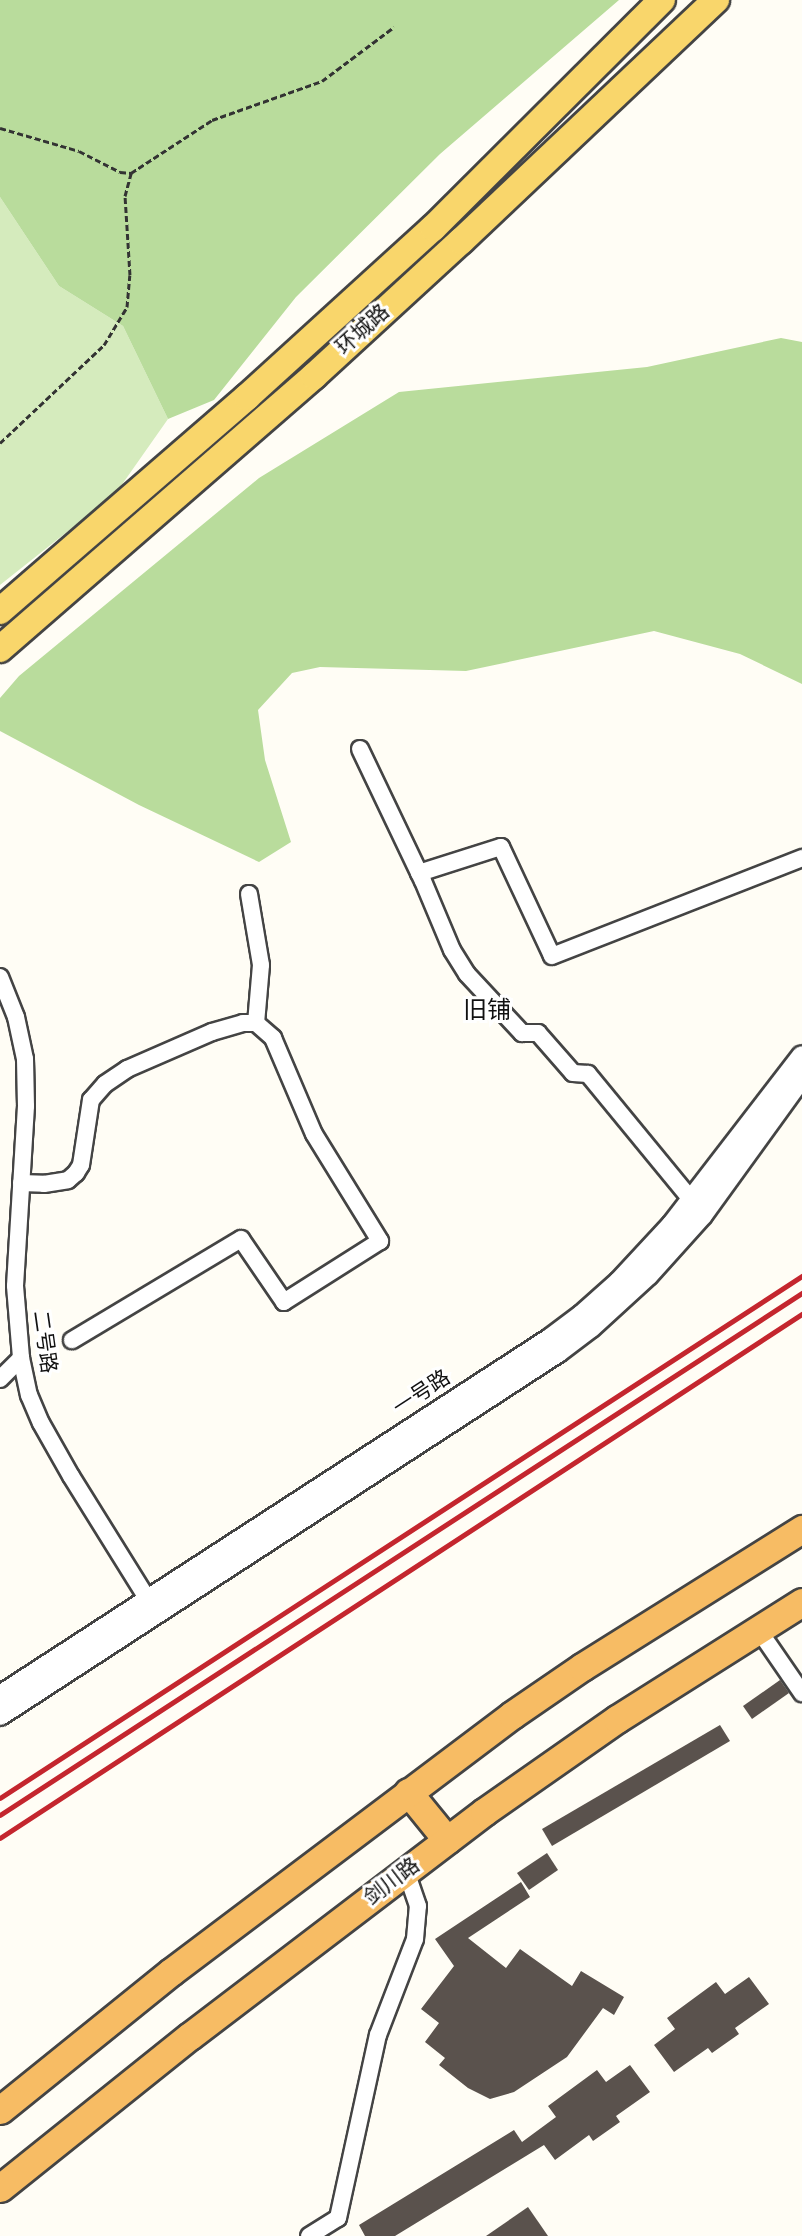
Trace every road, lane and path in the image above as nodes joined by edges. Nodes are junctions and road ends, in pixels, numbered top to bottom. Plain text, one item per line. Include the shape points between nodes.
1 (716, 0) edge
2 (654, 8) edge
3 (394, 27) dead end
4 (0, 128) edge
5 (131, 173) junction
6 (0, 443) edge
7 (0, 611) edge
8 (0, 649) edge
9 (360, 749) dead end
10 (802, 858) edge
11 (419, 873) junction
12 (249, 894) dead end
13 (0, 977) edge
14 (256, 1023) junction
15 (802, 1056) edge
16 (802, 1077) edge
17 (21, 1183) junction
18 (697, 1208) junction
19 (0, 1272) edge
20 (15, 1286) junction
21 (72, 1340) dead end
22 (21, 1358) junction
23 (0, 1379) edge
24 (802, 1528) edge
25 (802, 1602) edge
26 (152, 1605) junction
27 (758, 1629) junction
28 (802, 1693) edge
29 (0, 1696) edge
30 (0, 1715) edge
31 (408, 1791) junction
32 (447, 1840) junction
33 (406, 1871) junction
34 (0, 2110) edge
35 (0, 2188) edge
36 (309, 2236) edge

1 - 8 main road, 环城路 via 417,282
2 - 7 main road, 环城路 via 458,204 223,418
3 - 5 path via 322,81 212,120
4 - 5 path via 79,151 120,172
5 - 6 path via 125,196 130,274 127,307 104,345
9 - 11 street
10 - 11 street via 552,956 501,847
11 - 18 street via 467,975 522,1033 538,1034 573,1073 588,1074
12 - 14 street via 261,965
13 - 17 street, 二号路 via 16,1017 25,1059
14 - 17 street via 212,1032 127,1069 91,1100 81,1165 76,1173 68,1180
14 - 21 street via 273,1038 314,1134 380,1241 284,1302 241,1239
15 - 18 street, 一号路 via 789,1069
16 - 18 street, 一号路
17 - 20 street, 二号路
18 - 26 street, 一号路 via 642,1281 572,1342
19 - 20 street
20 - 22 street, 二号路
22 - 23 street
22 - 26 street, 二号路 via 29,1395 41,1423
24 - 31 highway via 556,1684
25 - 27 highway, 剑川路
26 - 29 street, 一号路
26 - 30 street, 一号路
27 - 28 street
27 - 32 highway, 剑川路 via 584,1740
31 - 32 highway
31 - 34 highway via 171,1972
32 - 33 highway, 剑川路
33 - 35 highway, 剑川路
33 - 36 street via 418,1906 415,1939 380,2028 338,2218

